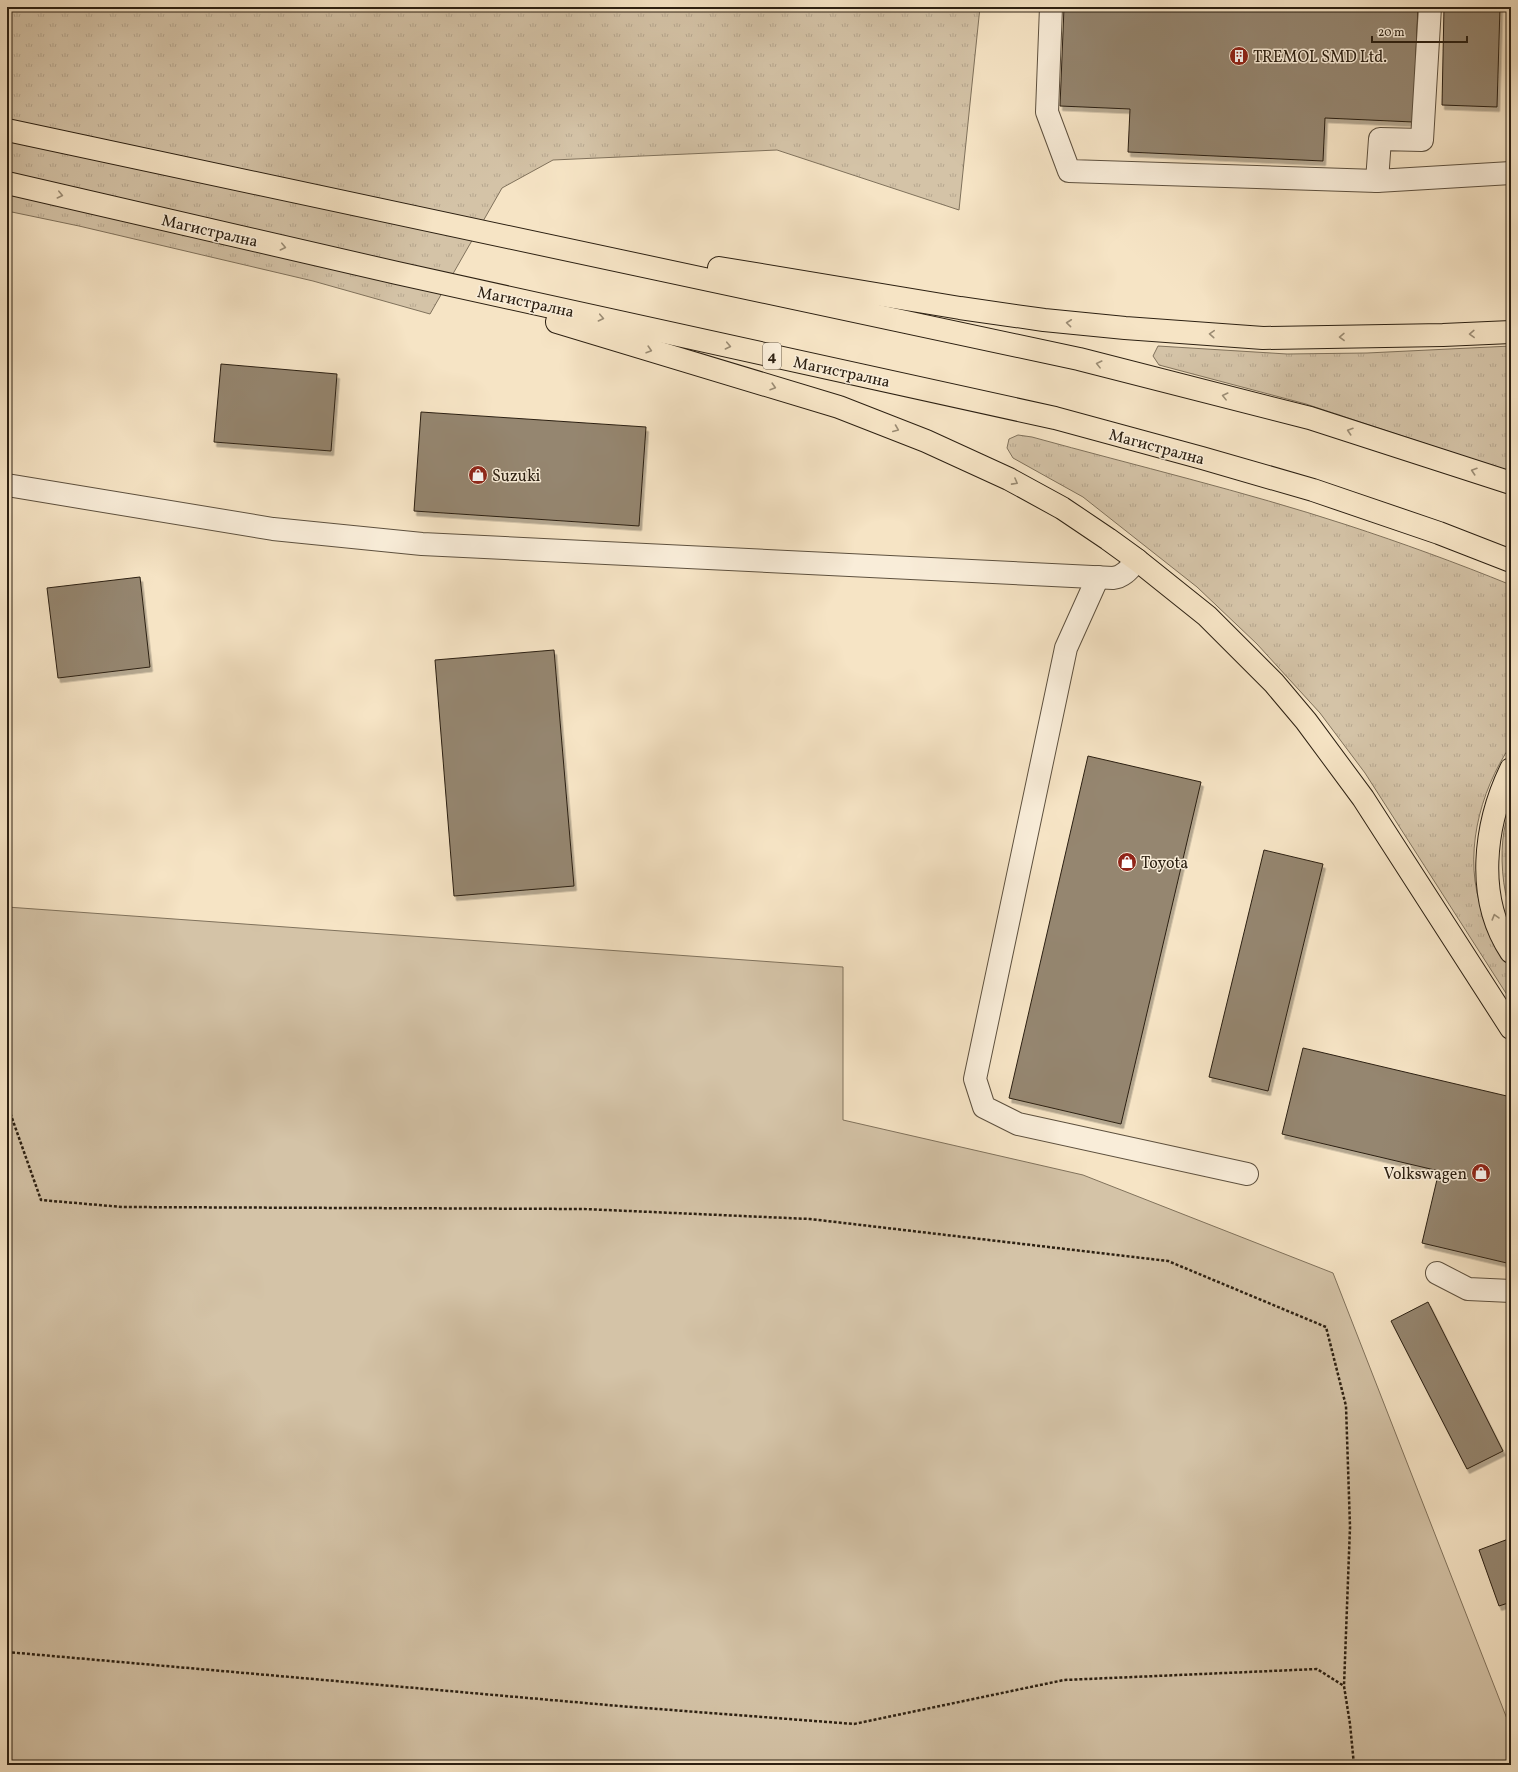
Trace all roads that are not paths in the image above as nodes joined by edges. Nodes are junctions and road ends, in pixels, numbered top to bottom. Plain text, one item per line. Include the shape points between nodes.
1 (1051, 7) edge
2 (1430, 7) edge
3 (7, 130) edge
4 (1511, 173) edge
5 (1377, 181) junction
6 (15, 185) edge
7 (407, 216) junction
8 (397, 273) junction
9 (1511, 332) edge
10 (1511, 483) edge
11 (7, 485) edge
12 (1137, 560) junction
13 (1511, 561) edge
14 (1098, 577) junction
15 (1511, 769) edge
16 (1511, 952) edge
17 (1511, 1028) edge
18 (1247, 1174) dead end
19 (1437, 1273) dead end
20 (1511, 1291) edge

1 - 5 street via 1047,112 1069,171
2 - 5 street via 1422,140 1380,139
3 - 7 main road
4 - 5 street
6 -> 8 main road, Магистрална / 4
9 -> 7 main road via 1263,338 1051,321
10 -> 7 main road via 1310,418 1079,359
8 -> 12 main road via 839,407 890,426 1009,479 1062,508
8 -> 13 main road, Магистрална / 4 via 1055,418 1313,490 1439,533
11 - 14 street via 273,529 422,544
12 - 14 street via 1119,577
12 - 17 main road via 1207,616 1274,683 1306,720 1363,798
14 - 18 street via 1066,648 975,1079 984,1107 1018,1124
16 -> 15 main road via 1494,915 1488,864 1491,824
19 - 20 street via 1468,1289

